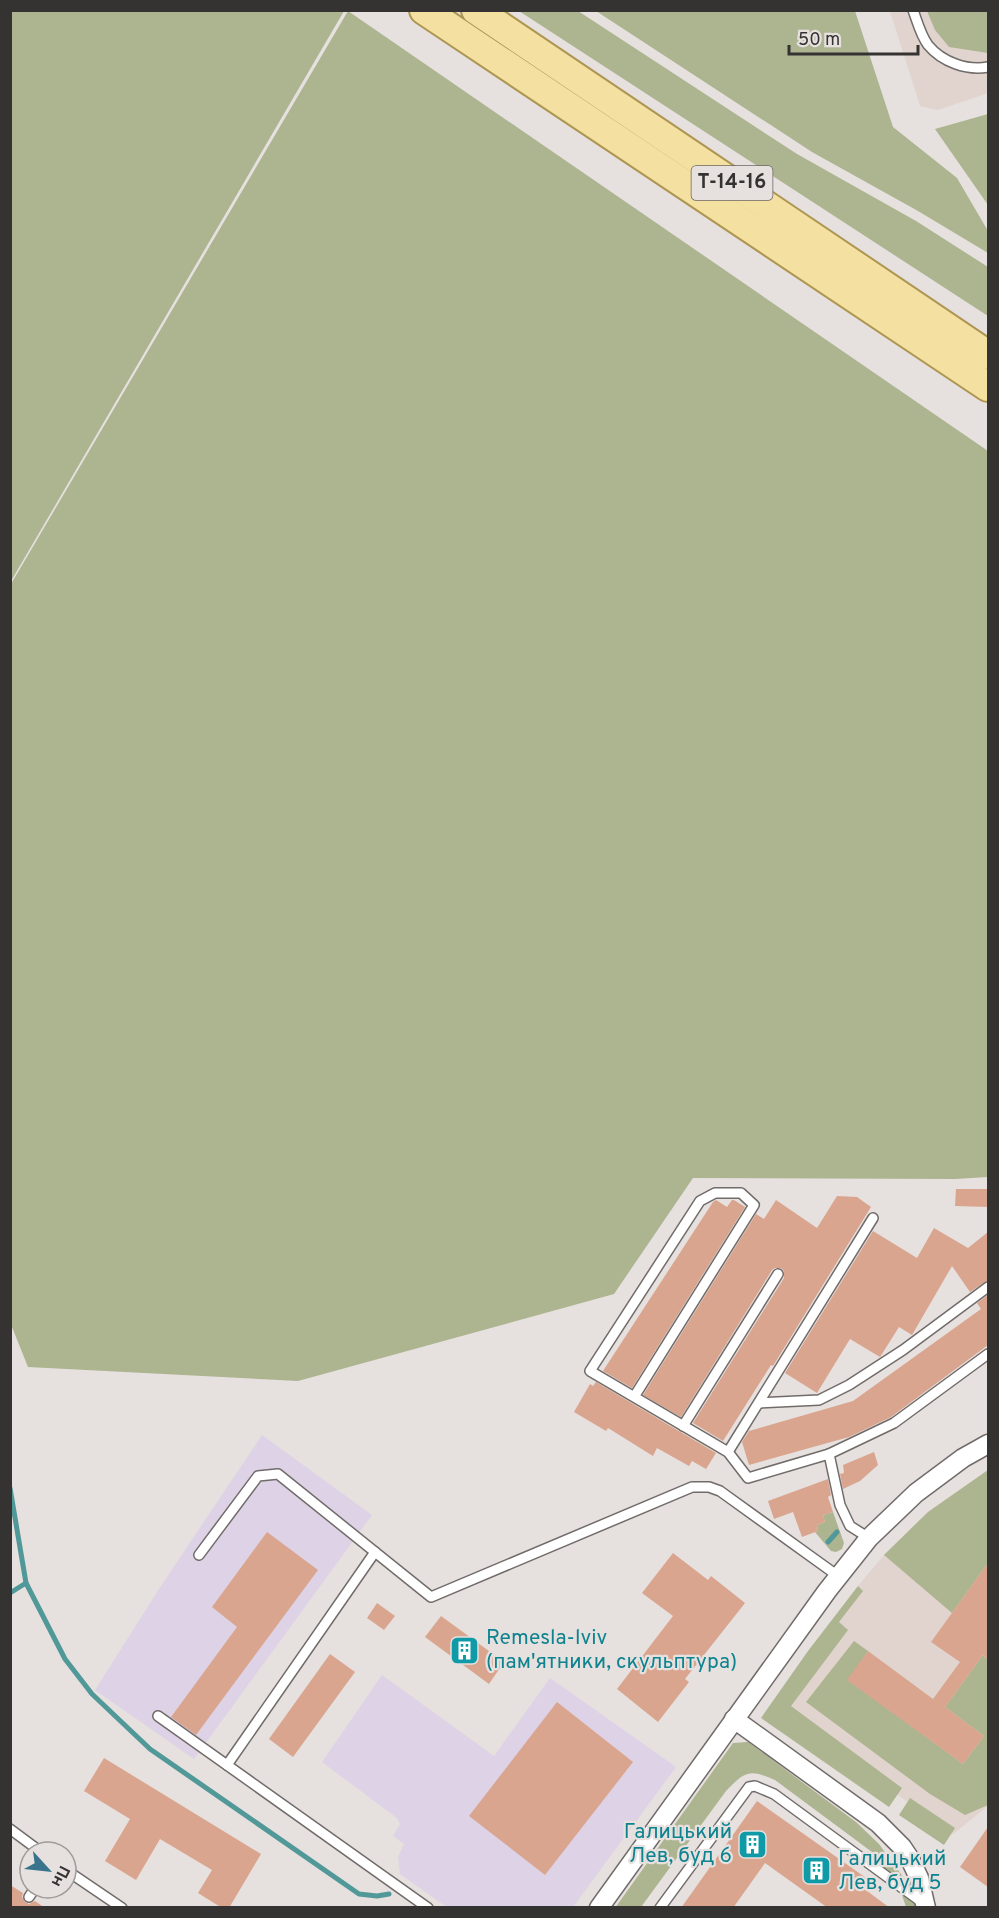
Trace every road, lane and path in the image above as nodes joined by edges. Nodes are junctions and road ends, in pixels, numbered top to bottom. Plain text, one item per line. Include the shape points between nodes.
1 (424, 10) edge
2 (476, 10) edge
3 (913, 10) edge
4 (988, 67) edge
5 (988, 355) edge
6 (988, 387) edge
7 (873, 1218) dead end
8 (778, 1274) dead end
9 (988, 1287) edge
10 (988, 1354) edge
11 (634, 1397) junction
12 (759, 1403) junction
13 (683, 1426) junction
14 (988, 1444) edge
15 (728, 1452) junction
16 (828, 1454) junction
17 (869, 1538) junction
18 (375, 1552) junction
19 (199, 1555) dead end
20 (838, 1576) junction
21 (158, 1716) dead end
22 (734, 1719) junction
23 (227, 1765) junction
24 (10, 1829) edge
25 (25, 1840) edge
26 (78, 1878) edge
27 (925, 1907) edge
28 (122, 1908) edge
29 (428, 1908) edge
30 (599, 1908) edge
31 (660, 1908) edge

1 - 6 main road, Т-14-16
2 - 5 main road, Т-14-16
3 - 4 lane via 928,45 945,59 960,66
7 - 12 lane
8 - 13 lane
9 - 12 lane via 849,1385 819,1400
10 - 16 lane via 894,1423
11 - 11 lane via 590,1371 700,1201 715,1193 741,1193 754,1205
11 - 13 lane
12 - 15 lane
13 - 15 lane
14 - 17 street via 916,1492
15 - 16 lane via 748,1478
16 - 17 lane via 840,1505 850,1526
17 - 20 street
18 - 19 lane via 278,1474 258,1476
18 - 20 lane via 431,1597 692,1487 703,1486 720,1491
18 - 23 lane
20 - 22 street
21 - 23 lane
22 - 27 street via 878,1823 910,1859
22 - 30 street
23 - 29 lane
24 - 25 lane
26 - 28 lane
27 - 31 lane via 774,1794 755,1786 749,1787

